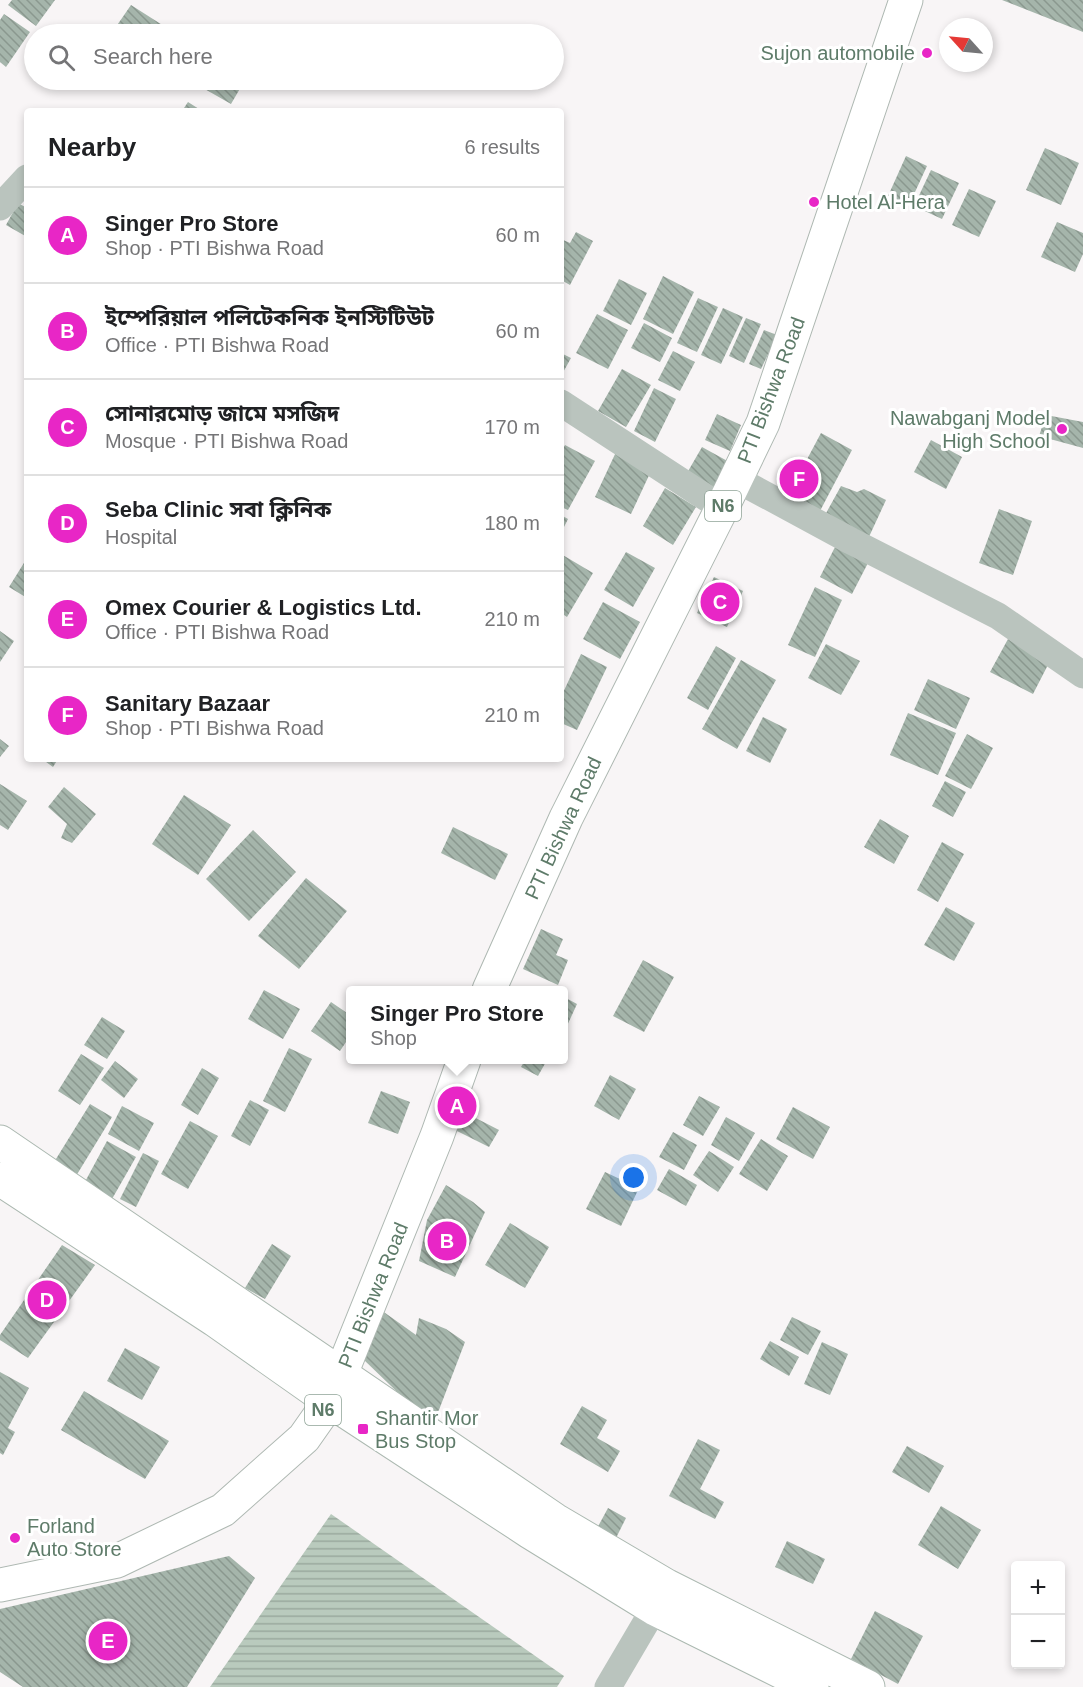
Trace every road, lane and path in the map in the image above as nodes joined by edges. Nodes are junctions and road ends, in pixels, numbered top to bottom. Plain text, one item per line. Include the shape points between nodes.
1 (906, 0) edge
2 (24, 181) edge
3 (0, 207) edge
4 (564, 405) edge
5 (729, 493) junction
6 (1083, 675) edge
7 (491, 986) edge
8 (462, 1064) edge
9 (3, 1159) edge
10 (336, 1387) junction
11 (0, 1585) edge
12 (661, 1597) junction
13 (608, 1687) edge
14 (812, 1687) edge
15 (868, 1687) edge

1 - 5 main road, PTI Bishwa Road / N6 via 763,423
2 - 3 street
4 - 5 street
5 - 6 street via 851,541 998,615
5 - 7 main road, PTI Bishwa Road / N6 via 566,818
8 - 10 main road, PTI Bishwa Road / N6
9 - 10 main road
10 - 11 main road, PTI Bishwa Road / N6 via 304,1438 223,1510 117,1561
10 - 12 main road via 555,1520
12 - 13 street
12 - 14 main road
12 - 15 main road

